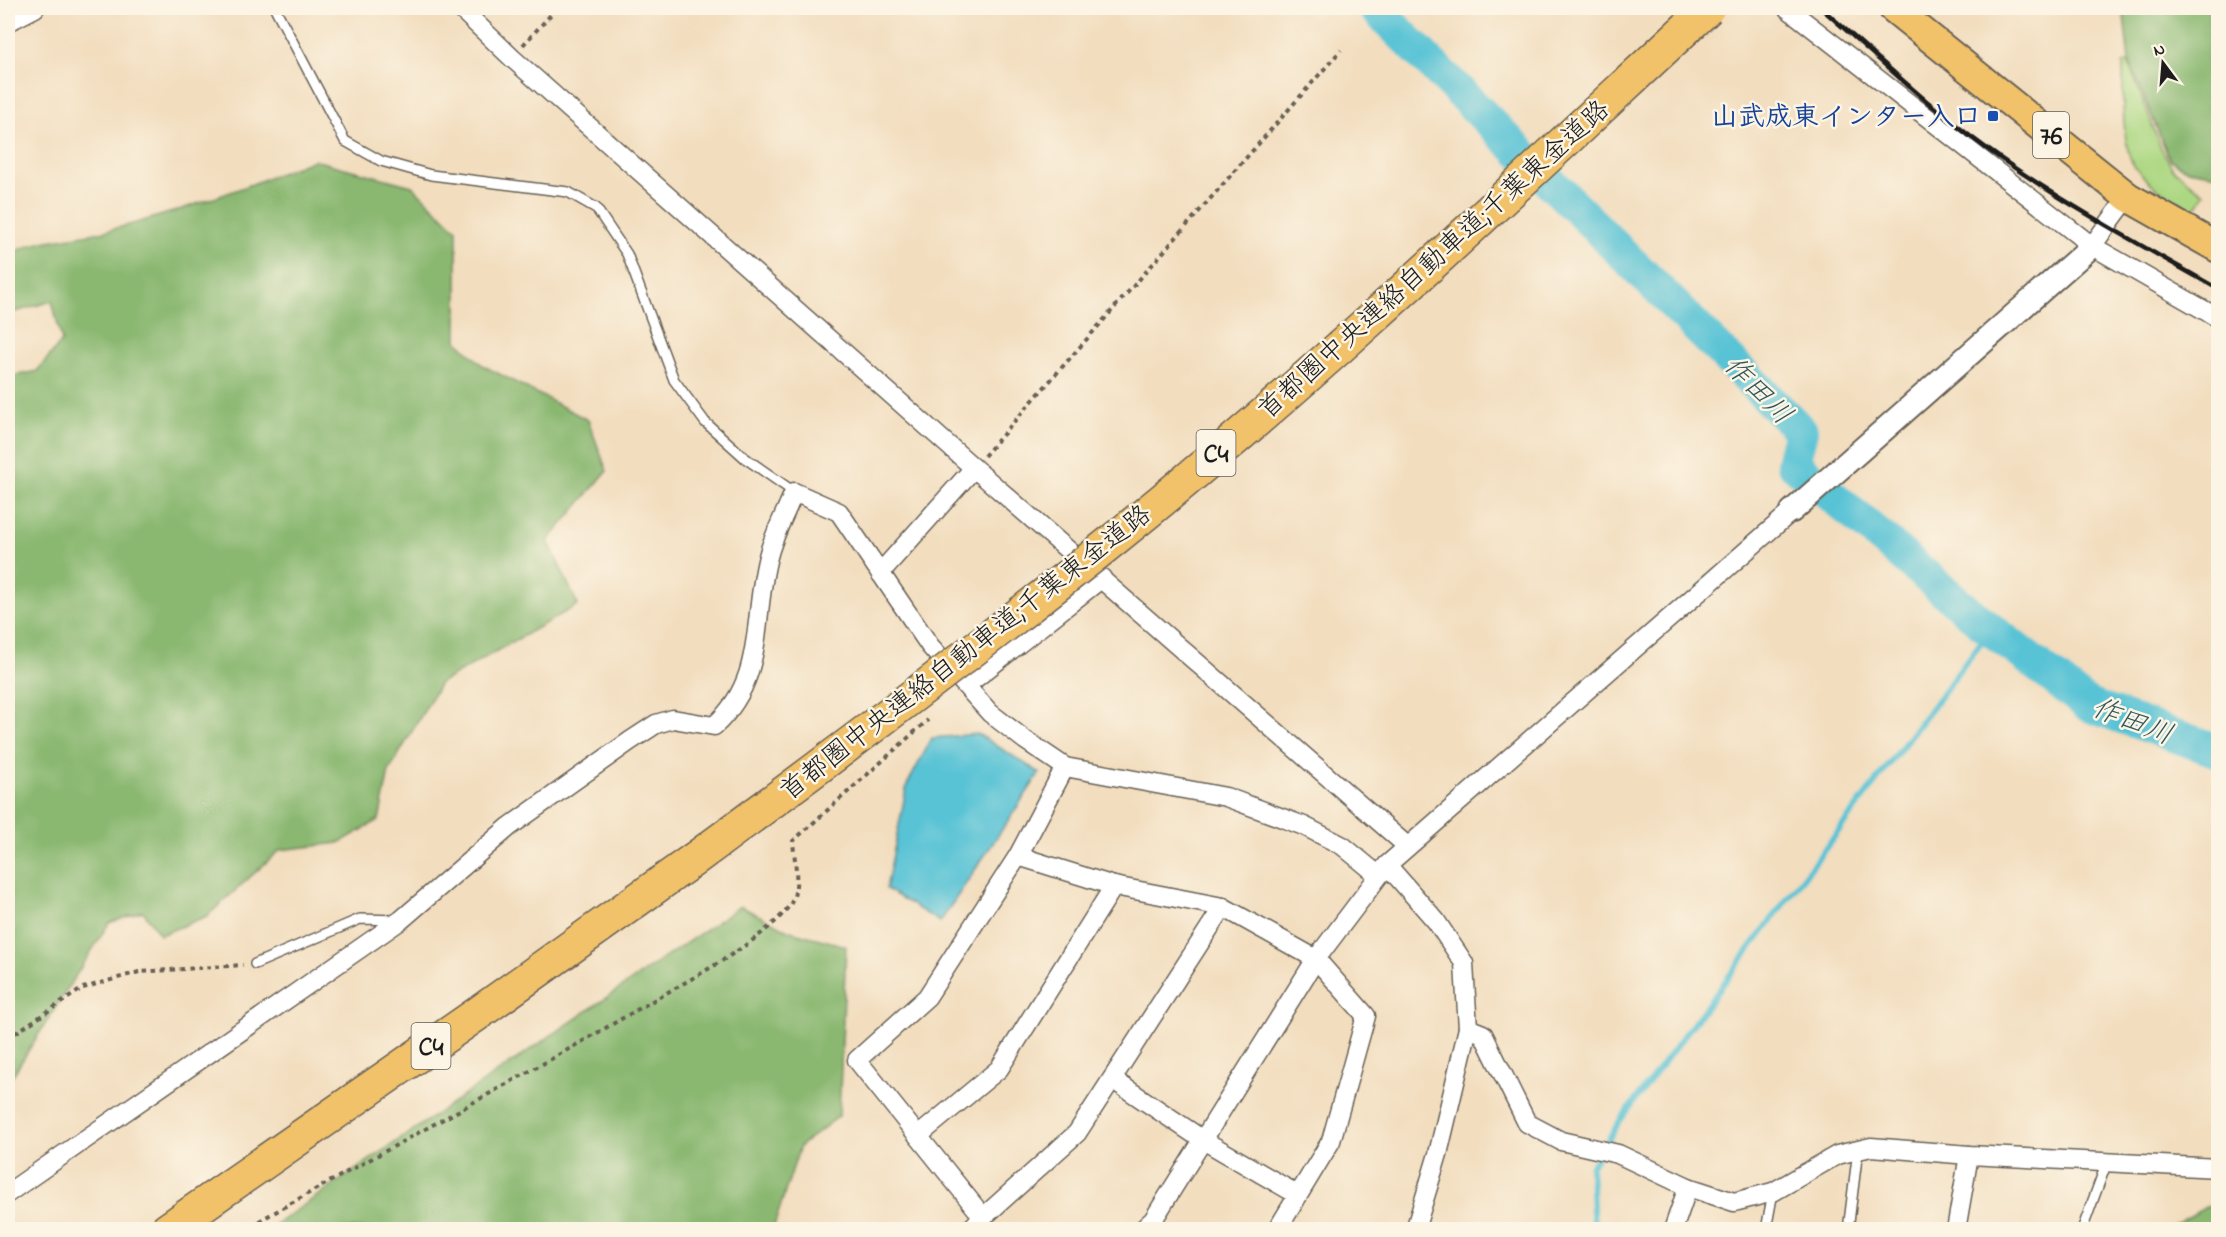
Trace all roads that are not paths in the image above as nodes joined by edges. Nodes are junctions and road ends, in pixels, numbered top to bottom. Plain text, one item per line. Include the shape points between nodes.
1 (35, 8) edge
2 (275, 8) edge
3 (460, 8) edge
4 (1708, 8) edge
5 (1786, 8) edge
6 (1893, 8) edge
7 (8, 22) edge
8 (2128, 197) junction
9 (2092, 246) junction
10 (2218, 248) edge
11 (2218, 318) edge
12 (974, 468) junction
13 (794, 492) junction
14 (1792, 511) joint
15 (880, 573) junction
16 (1102, 578) junction
17 (967, 685) junction
18 (1065, 767) junction
19 (1407, 846) junction
20 (1018, 856) junction
21 (1382, 870) junction
22 (1114, 886) junction
23 (1223, 907) junction
24 (401, 920) junction
25 (1316, 959) junction
26 (255, 964) road end
27 (1468, 1028) junction
28 (1112, 1079) junction
29 (918, 1136) junction
30 (1203, 1140) junction
31 (1858, 1150) junction
32 (1970, 1155) junction
33 (2107, 1162) junction
34 (2218, 1168) edge
35 (1688, 1187) junction
36 (1773, 1192) junction
37 (8, 1193) edge
38 (1298, 1195) junction
39 (983, 1217) junction
40 (1284, 1227) edge
41 (167, 1230) edge
42 (969, 1230) edge
43 (1142, 1230) edge
44 (1415, 1230) edge
45 (1673, 1230) edge
46 (1766, 1230) edge
47 (1848, 1230) edge
48 (1956, 1230) edge
49 (2082, 1230) edge

1 - 7 street
2 - 13 lane via 345,141 381,161 430,175 568,192 596,208 627,254 674,380 705,422 745,458
3 - 12 street
4 - 41 highway, 首都圏中央連絡自動車道;千葉東金道路 / C4, bridge via 1431,263 1118,536 837,754 693,860
5 - 9 street
6 - 8 main road, 76
8 - 9 street
8 - 10 main road, 76
9 - 11 street
9 - 14 street
12 - 15 street
12 - 16 street
13 - 15 street via 839,512
13 - 24 street via 769,552 751,672 730,712 714,726 674,719 656,724 509,827
14 - 19 street
15 - 17 street via 930,646
16 - 17 street
16 - 19 street
17 - 18 street via 1004,726
18 - 20 street
18 - 21 street via 1226,797 1304,826
19 - 21 street
20 - 22 street
20 - 29 street via 927,997 857,1060
21 - 25 street
21 - 27 street via 1436,921 1464,963
22 - 23 street
22 - 29 street via 999,1069
23 - 25 street
23 - 28 street
24 - 26 lane via 360,919
24 - 37 street
25 - 30 street
25 - 38 street via 1366,1016 1331,1141
27 - 35 street via 1483,1035 1527,1123 1561,1141 1618,1154
27 - 44 street
28 - 30 street
28 - 39 street via 1077,1133
29 - 39 street
30 - 38 street
30 - 43 street via 1153,1220
31 - 32 street via 1871,1147
31 - 36 street via 1838,1155
31 - 47 lane
32 - 33 street
32 - 48 street
33 - 34 street
33 - 49 lane
35 - 36 street via 1734,1202
35 - 45 street
36 - 46 lane
38 - 40 street
39 - 42 street

